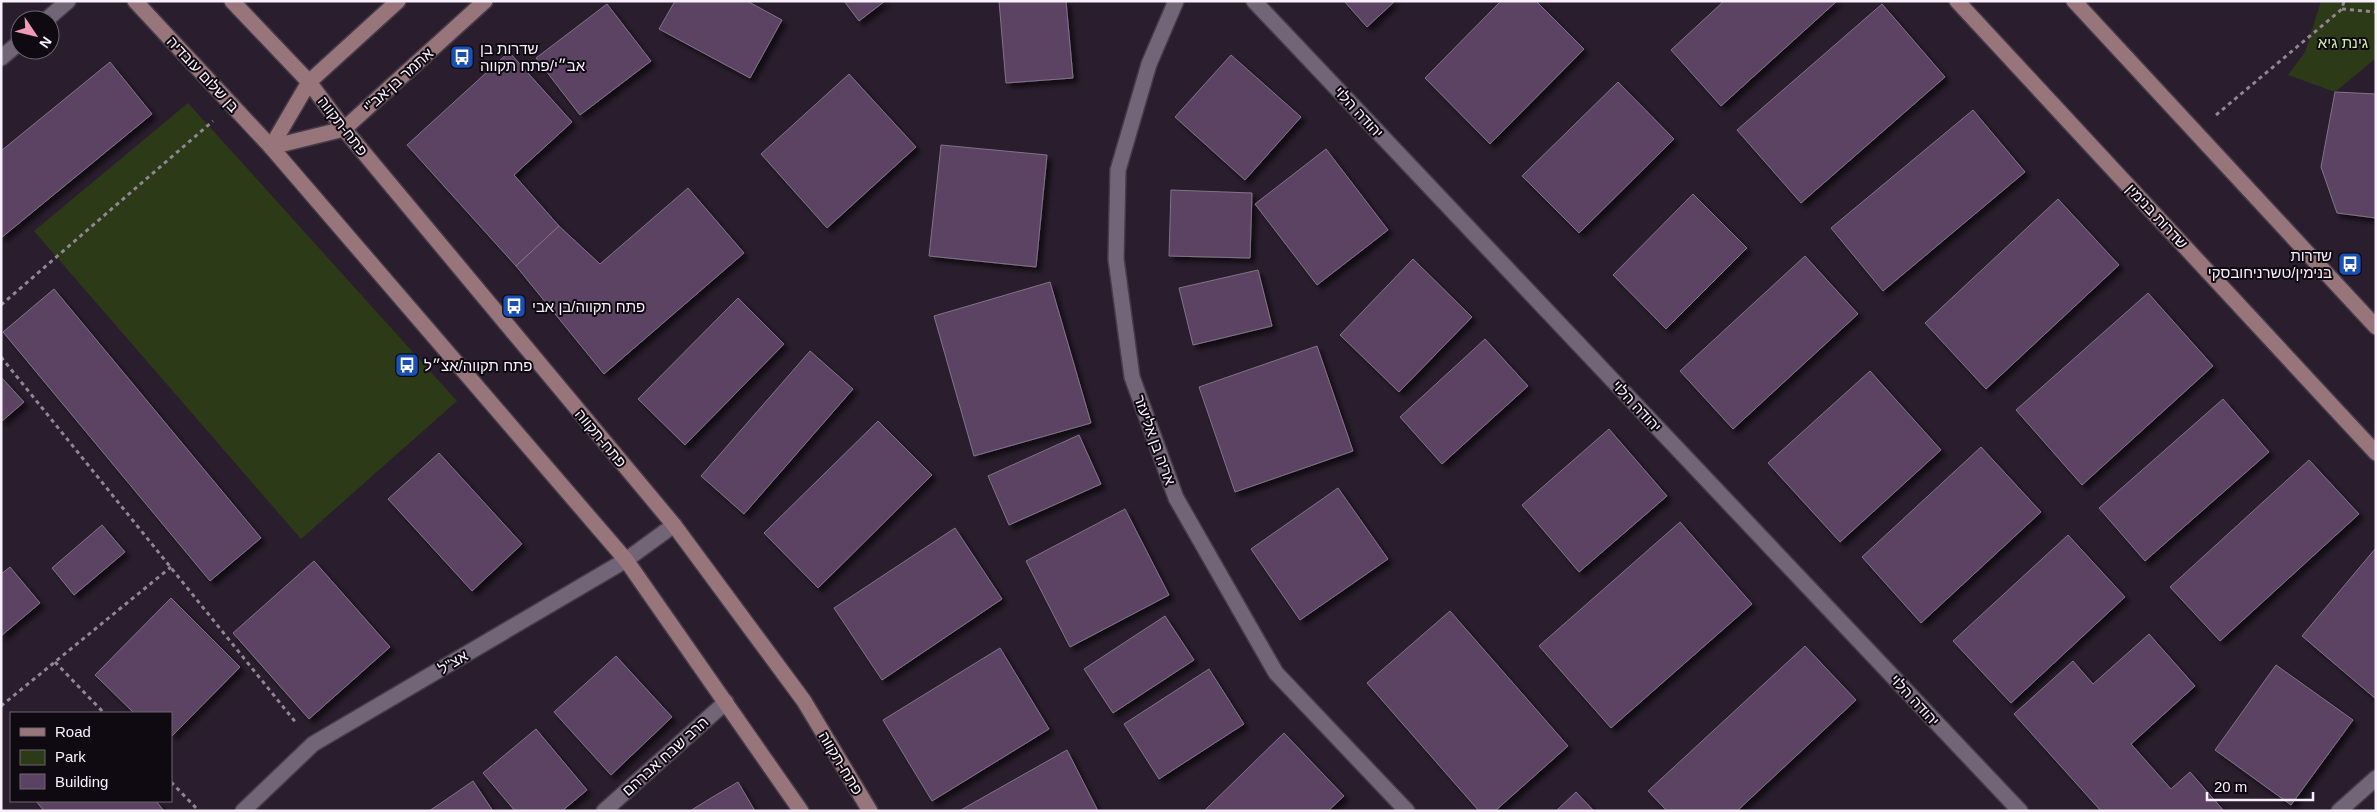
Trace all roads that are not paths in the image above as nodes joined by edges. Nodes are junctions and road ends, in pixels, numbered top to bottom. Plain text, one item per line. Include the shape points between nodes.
1 (68, 1) edge
2 (135, 1) edge
3 (232, 1) edge
4 (398, 1) edge
5 (485, 1) edge
6 (1176, 1) edge
7 (1254, 1) edge
8 (1957, 1) edge
9 (2074, 1) edge
10 (58, 10) edge
11 (309, 82) junction
12 (344, 129) junction
13 (271, 147) junction
14 (2376, 328) edge
15 (2376, 453) edge
16 (674, 525) junction
17 (626, 560) junction
18 (726, 702) junction
19 (2376, 778) edge
20 (242, 811) edge
21 (604, 811) edge
22 (801, 811) edge
23 (870, 811) edge
24 (1407, 811) edge
25 (2020, 811) edge
26 (2339, 811) edge

1 - 10 street
2 - 13 main road, בן שלום עובדיה
3 - 11 main road
4 - 11 main road
5 - 12 main road, אתמר בן-אב"י
6 - 24 street, אריה בן אליעזר via 1149,64 1118,170 1116,259 1132,377 1176,498 1276,673
7 - 25 street, יהודה הלוי
8 - 15 main road, שדרות בנימין
9 - 14 main road
11 - 12 main road, פתח-תקווה
11 - 13 main road
12 - 13 main road, אתמר בן-אב"י
12 - 16 main road, פתח-תקווה
13 - 17 main road
16 - 17 street, אצ"ל
16 - 23 main road, פתח-תקווה via 804,701
17 - 18 main road
17 - 20 street, אצ"ל via 313,744
18 - 21 street, הרב שבח אברהם
18 - 22 main road
19 - 26 street

